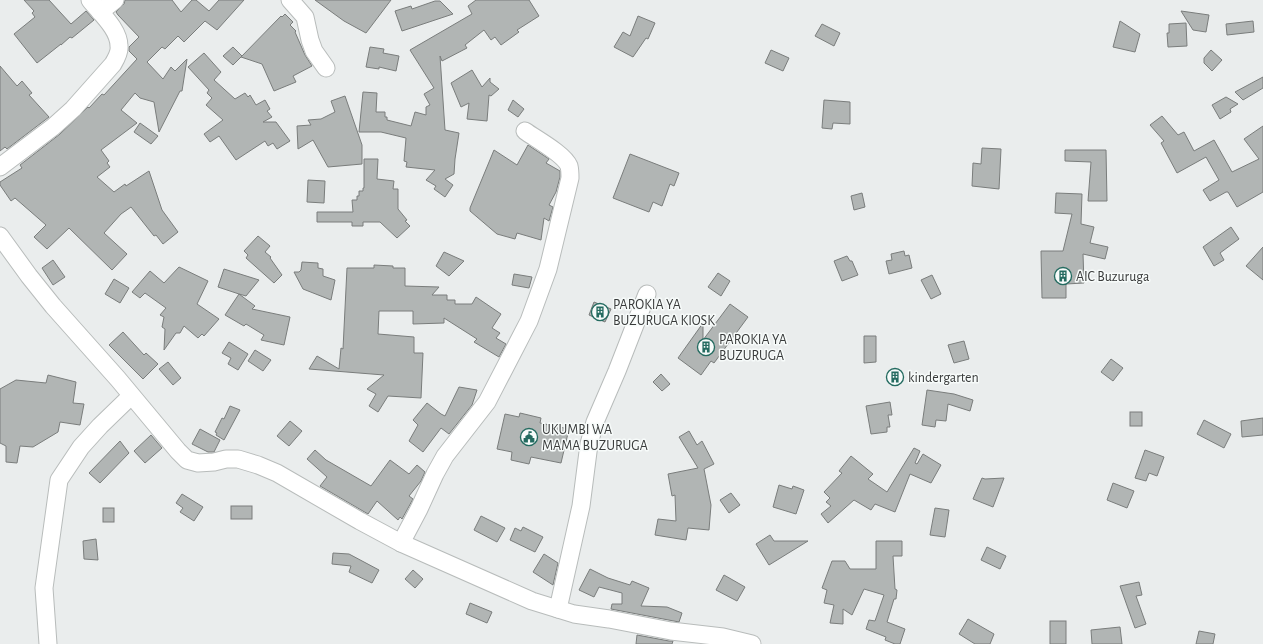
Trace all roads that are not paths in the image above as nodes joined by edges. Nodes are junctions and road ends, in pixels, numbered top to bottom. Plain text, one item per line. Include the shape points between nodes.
1 (115, 0) edge
2 (290, 0) edge
3 (95, 6) edge
4 (326, 68) dead end
5 (525, 131) dead end
6 (0, 167) edge
7 (0, 236) edge
8 (647, 294) dead end
9 (131, 396) junction
10 (401, 543) junction
11 (558, 609) junction
12 (48, 644) edge
13 (752, 644) edge

1 - 3 street
2 - 4 street via 305,17 314,51
3 - 6 street via 118,36 120,47 113,64 73,109
5 - 10 street via 562,156 570,171 548,269 529,322 487,402 445,456
7 - 9 street via 53,306
8 - 11 street via 618,371 595,422 589,444 581,506
9 - 10 street via 187,460 198,463 238,459 258,464
9 - 12 street via 81,447 59,480 44,588
10 - 11 street via 532,601
11 - 13 street via 574,614 671,631 723,637

